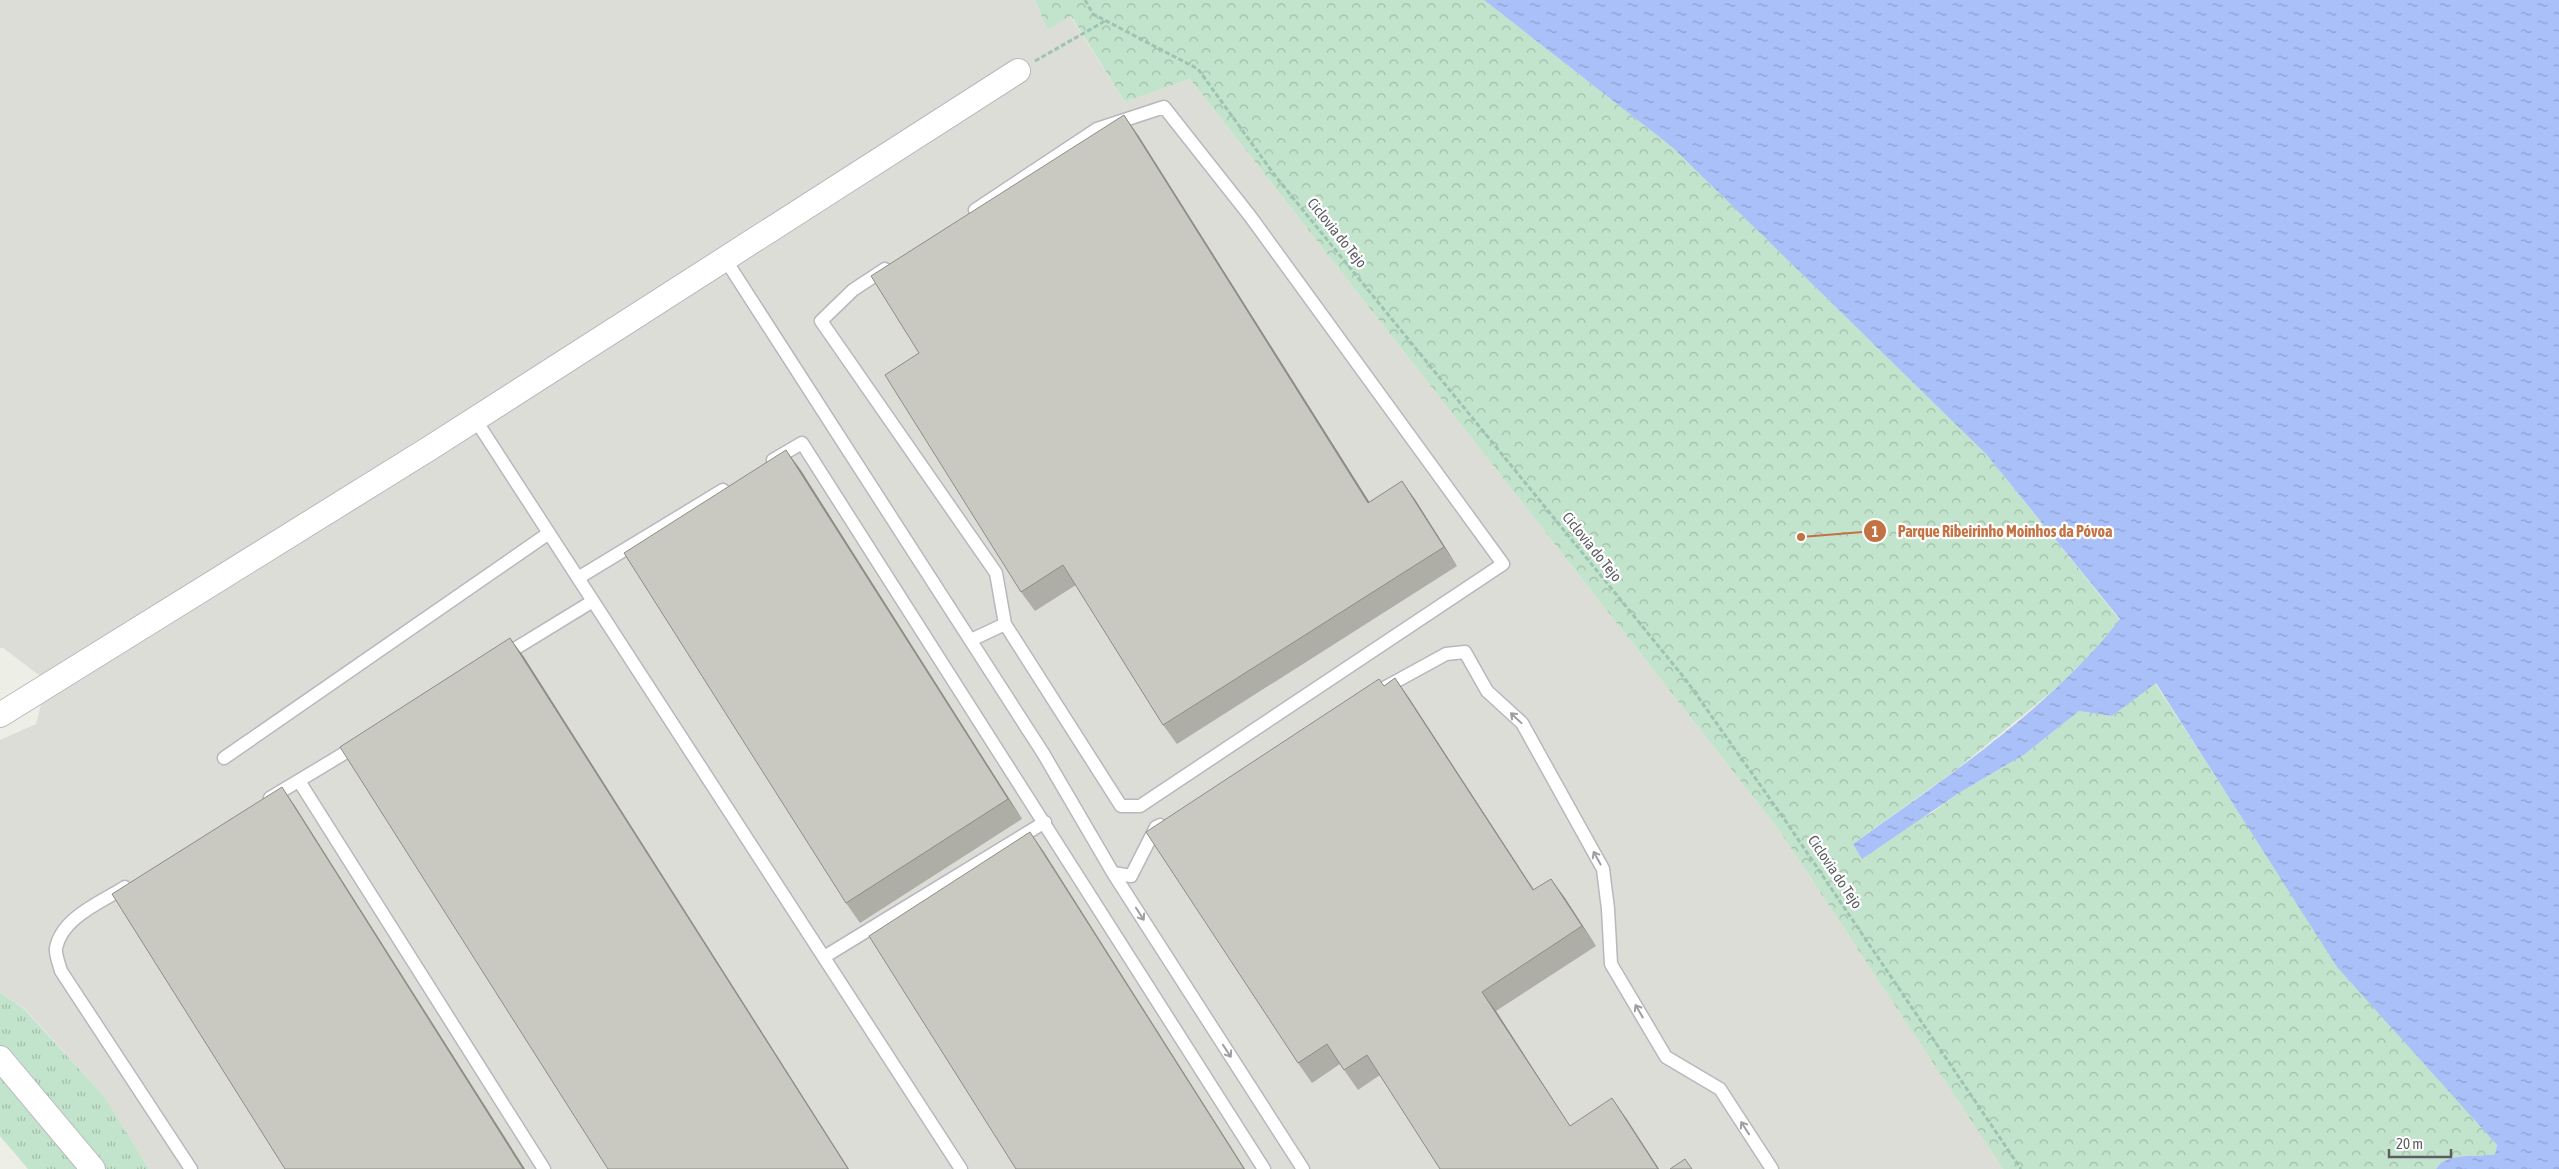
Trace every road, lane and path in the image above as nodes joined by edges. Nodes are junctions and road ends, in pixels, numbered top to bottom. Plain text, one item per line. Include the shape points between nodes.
1 (1085, 0) edge
2 (1105, 21) junction
3 (1018, 71) joint
4 (967, 215) edge
5 (725, 259) junction
6 (894, 263) edge
7 (475, 420) junction
8 (761, 468) edge
9 (736, 483) edge
10 (549, 533) junction
11 (578, 578) junction
12 (593, 601) junction
13 (1005, 624) junction
14 (971, 640) junction
15 (492, 663) edge
16 (1374, 694) edge
17 (0, 715) edge
18 (366, 740) edge
19 (224, 758) dead end
20 (299, 781) junction
21 (258, 806) edge
22 (1173, 817) edge
23 (1045, 822) junction
24 (1113, 873) junction
25 (134, 882) edge
26 (824, 957) junction
27 (0, 1058) edge
28 (93, 1169) edge
29 (190, 1169) edge
30 (544, 1169) edge
31 (961, 1169) edge
32 (1264, 1169) edge
33 (1303, 1169) edge
34 (1772, 1169) edge
35 (2020, 1169) edge

1 - 2 path, Ciclovia do Tejo via 1093,14
2 - 3 path
2 - 35 path, Ciclovia do Tejo via 1198,69 1276,177 1686,680 1788,823
3 - 5 street
4 - 13 lane via 1098,130 1164,107 1250,216 1503,564 1140,806 1121,806
5 - 7 street
5 - 14 lane
6 - 13 lane via 853,290 821,321 996,573
7 - 10 lane
7 - 17 street
8 - 23 lane via 802,443
9 - 11 lane
10 - 11 lane
10 - 19 lane
11 - 12 lane
12 - 15 lane
12 - 26 lane
13 - 14 lane
14 - 24 lane via 1043,753
34 -> 16 lane via 1720,1089 1666,1057 1611,964 1603,869 1522,723 1487,691 1465,652 1446,654
18 - 20 lane
20 - 21 lane
20 - 30 lane
22 - 24 lane via 1156,827 1131,876
23 - 26 lane
23 - 32 lane
24 -> 33 lane
25 - 29 lane via 74,919 60,936 56,949 61,971
26 - 31 lane
27 - 28 street

